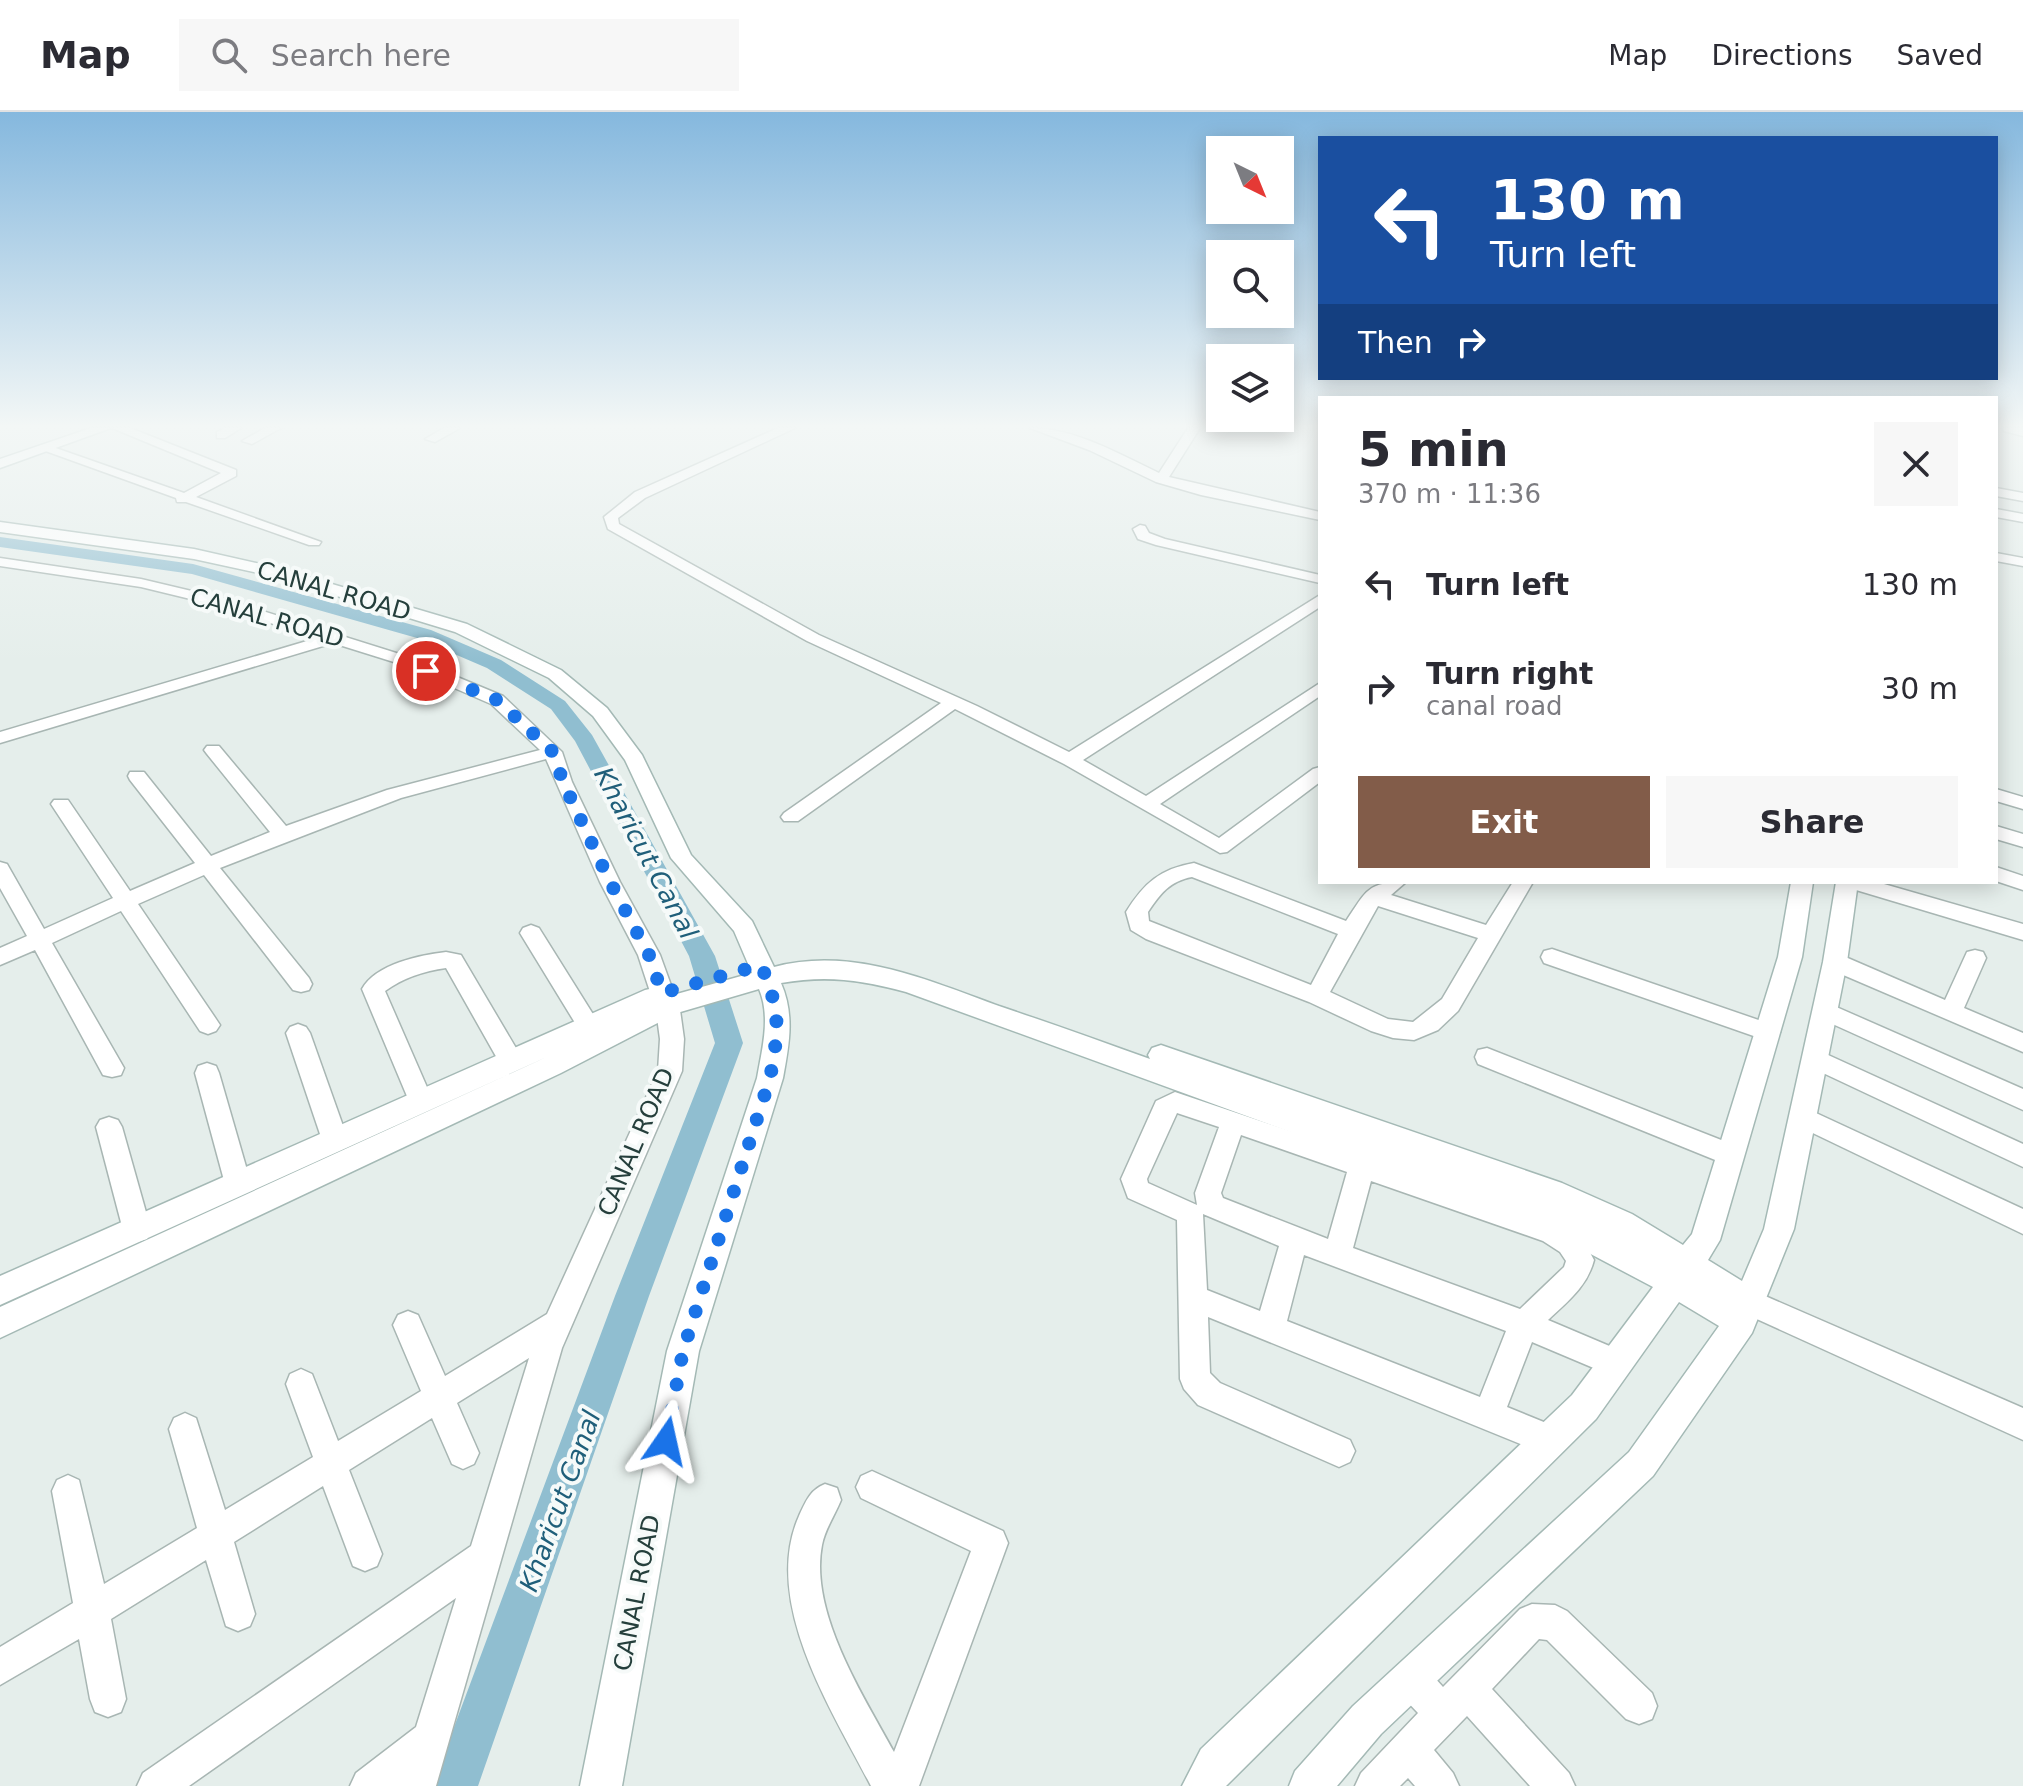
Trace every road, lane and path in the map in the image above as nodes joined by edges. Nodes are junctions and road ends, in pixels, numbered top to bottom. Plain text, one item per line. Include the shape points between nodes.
1 (204, 506) edge
2 (625, 506) edge
3 (1273, 506) edge
4 (1998, 513) edge
5 (1318, 516) edge
6 (2023, 518) edge
7 (0, 527) edge
8 (1140, 529) dead end
9 (314, 542) dead end
10 (1998, 557) edge
11 (0, 562) edge
12 (2023, 562) edge
13 (1318, 579) edge
14 (1318, 603) edge
15 (337, 637) junction
16 (1318, 689) edge
17 (954, 702) junction
18 (0, 738) edge
19 (213, 750) dead end
20 (553, 752) junction
21 (1070, 760) junction
22 (1318, 774) edge
23 (137, 776) dead end
24 (1998, 796) edge
25 (2023, 803) edge
26 (61, 804) dead end
27 (1147, 804) junction
28 (791, 817) dead end
29 (1998, 833) edge
30 (284, 836) junction
31 (2023, 841) edge
32 (1220, 847) junction
33 (209, 866) junction
34 (0, 869) edge
35 (1194, 870) junction
36 (1998, 875) edge
37 (2023, 883) edge
38 (1393, 884) edge
39 (1522, 884) edge
40 (1802, 884) edge
41 (1847, 884) edge
42 (1860, 884) edge
43 (1373, 897) junction
44 (124, 902) junction
45 (1351, 931) junction
46 (2023, 932) edge
47 (531, 933) dead end
48 (1492, 935) junction
49 (38, 940) junction
50 (0, 957) edge
51 (1552, 957) dead end
52 (1975, 958) dead end
53 (1835, 962) junction
54 (763, 972) junction
55 (301, 984) dead end
56 (1317, 996) junction
57 (666, 999) junction
58 (1825, 1011) junction
59 (1951, 1012) junction
60 (208, 1025) dead end
61 (588, 1025) junction
62 (1768, 1032) junction
63 (298, 1033) dead end
64 (2023, 1043) edge
65 (1487, 1057) dead end
66 (1815, 1058) junction
67 (511, 1060) junction
68 (112, 1068) dead end
69 (207, 1073) dead end
70 (2023, 1100) edge
71 (421, 1101) junction
72 (1803, 1117) junction
73 (1234, 1120) junction
74 (109, 1127) dead end
75 (335, 1140) junction
76 (1730, 1155) junction
77 (2023, 1156) edge
78 (1362, 1165) junction
79 (238, 1184) junction
80 (2023, 1222) edge
81 (137, 1230) junction
82 (1295, 1239) junction
83 (1337, 1255) junction
84 (1680, 1274) junction
85 (0, 1291) edge
86 (1192, 1297) junction
87 (1745, 1312) junction
88 (0, 1323) edge
89 (559, 1323) junction
90 (1524, 1324) junction
91 (408, 1325) dead end
92 (1270, 1328) junction
93 (1615, 1363) junction
94 (301, 1384) dead end
95 (438, 1397) junction
96 (1488, 1415) junction
97 (2023, 1424) edge
98 (185, 1429) dead end
99 (1550, 1440) junction
100 (1339, 1451) dead end
101 (463, 1453) dead end
102 (331, 1463) junction
103 (872, 1487) dead end
104 (68, 1491) dead end
105 (825, 1500) dead end
106 (214, 1536) junction
107 (365, 1554) dead end
108 (485, 1557) junction
109 (92, 1611) junction
110 (238, 1614) dead end
111 (0, 1667) edge
112 (1411, 1679) junction
113 (108, 1699) dead end
114 (1455, 1702) junction
115 (1639, 1706) dead end
116 (431, 1739) junction
117 (1409, 1750) junction
118 (156, 1786) edge
119 (369, 1786) edge
120 (417, 1786) edge
121 (601, 1786) edge
122 (892, 1786) edge
123 (900, 1786) edge
124 (1203, 1786) edge
125 (1310, 1786) edge
126 (1374, 1786) edge
127 (1440, 1786) edge
128 (1556, 1786) edge

1 - 9 street
2 - 17 street via 611,517 613,526 813,638
3 - 5 street
4 - 6 street
7 - 54 street, CANAL ROAD via 194,554 272,571 461,628 555,674 600,712 635,759 682,858 744,927
8 - 13 street via 1143,536 1161,542
10 - 12 street
11 - 15 street, CANAL ROAD via 141,583
14 - 21 street
15 - 18 street
15 - 20 street, CANAL ROAD via 497,700
16 - 27 street
17 - 21 street
17 - 28 street
19 - 30 street
20 - 30 street via 385,788
20 - 57 street, CANAL ROAD
21 - 27 street
22 - 32 street
23 - 33 street
24 - 25 street
26 - 44 street
27 - 32 street
29 - 31 street
30 - 33 street
32 - 35 street
33 - 44 street
33 - 55 street
34 - 49 street
35 - 45 street
35 - 56 street via 1160,879 1137,912 1139,925
36 - 37 street
38 - 43 street
39 - 48 street
40 - 62 street via 1790,957
41 - 53 street
42 - 46 street
43 - 45 street
43 - 48 street
44 - 49 street
44 - 60 street
45 - 56 street
47 - 61 street
48 - 56 street via 1436,1022 1412,1032
49 - 50 street
49 - 68 street
51 - 62 street
52 - 59 street
53 - 58 street
53 - 59 street
54 - 57 street
54 - 84 street via 820,968 911,984 1419,1166
54 - 121 street, CANAL ROAD via 775,998 778,1033 770,1078 683,1351
57 - 61 street
57 - 88 street via 552,1066
57 - 89 street, CANAL ROAD via 670,1071
58 - 66 street
58 - 70 street
59 - 64 street
61 - 67 street
62 - 76 street
63 - 75 street
65 - 76 street
66 - 72 street
66 - 77 street
67 - 71 street
67 - 71 street via 453,961 440,959 384,979 373,989
69 - 79 street
71 - 75 street
72 - 80 street
72 - 87 street via 1779,1229
73 - 78 street
73 - 82 street via 1208,1193 1211,1205
73 - 86 street via 1175,1102 1165,1108 1134,1179 1137,1190 1186,1210 1191,1218
74 - 81 street
75 - 79 street
76 - 84 street via 1705,1240
78 - 83 street
78 - 90 street via 1570,1243 1580,1260 1576,1274
79 - 81 street
81 - 85 street
82 - 83 street
82 - 92 street
83 - 90 street
84 - 87 street
84 - 93 street
86 - 92 street
86 - 100 street via 1199,1386
87 - 97 street
87 - 112 street via 1641,1464
89 - 95 street
89 - 108 street, CANAL ROAD
90 - 93 street
90 - 96 street
91 - 95 street
92 - 96 street
93 - 99 street via 1584,1407
94 - 102 street
95 - 101 street
95 - 102 street
96 - 99 street
98 - 106 street
99 - 124 street via 1216,1764
102 - 106 street
102 - 107 street
103 - 123 street via 991,1543
104 - 109 street
105 - 122 street via 804,1551 812,1615 832,1670
106 - 109 street
106 - 110 street
108 - 116 street, CANAL ROAD
108 - 118 street
109 - 111 street
109 - 113 street
112 - 114 street
112 - 125 street
114 - 115 street via 1532,1621 1540,1619 1555,1623
114 - 117 street
114 - 128 street
116 - 119 street
116 - 120 street, CANAL ROAD
117 - 126 street
117 - 127 street

